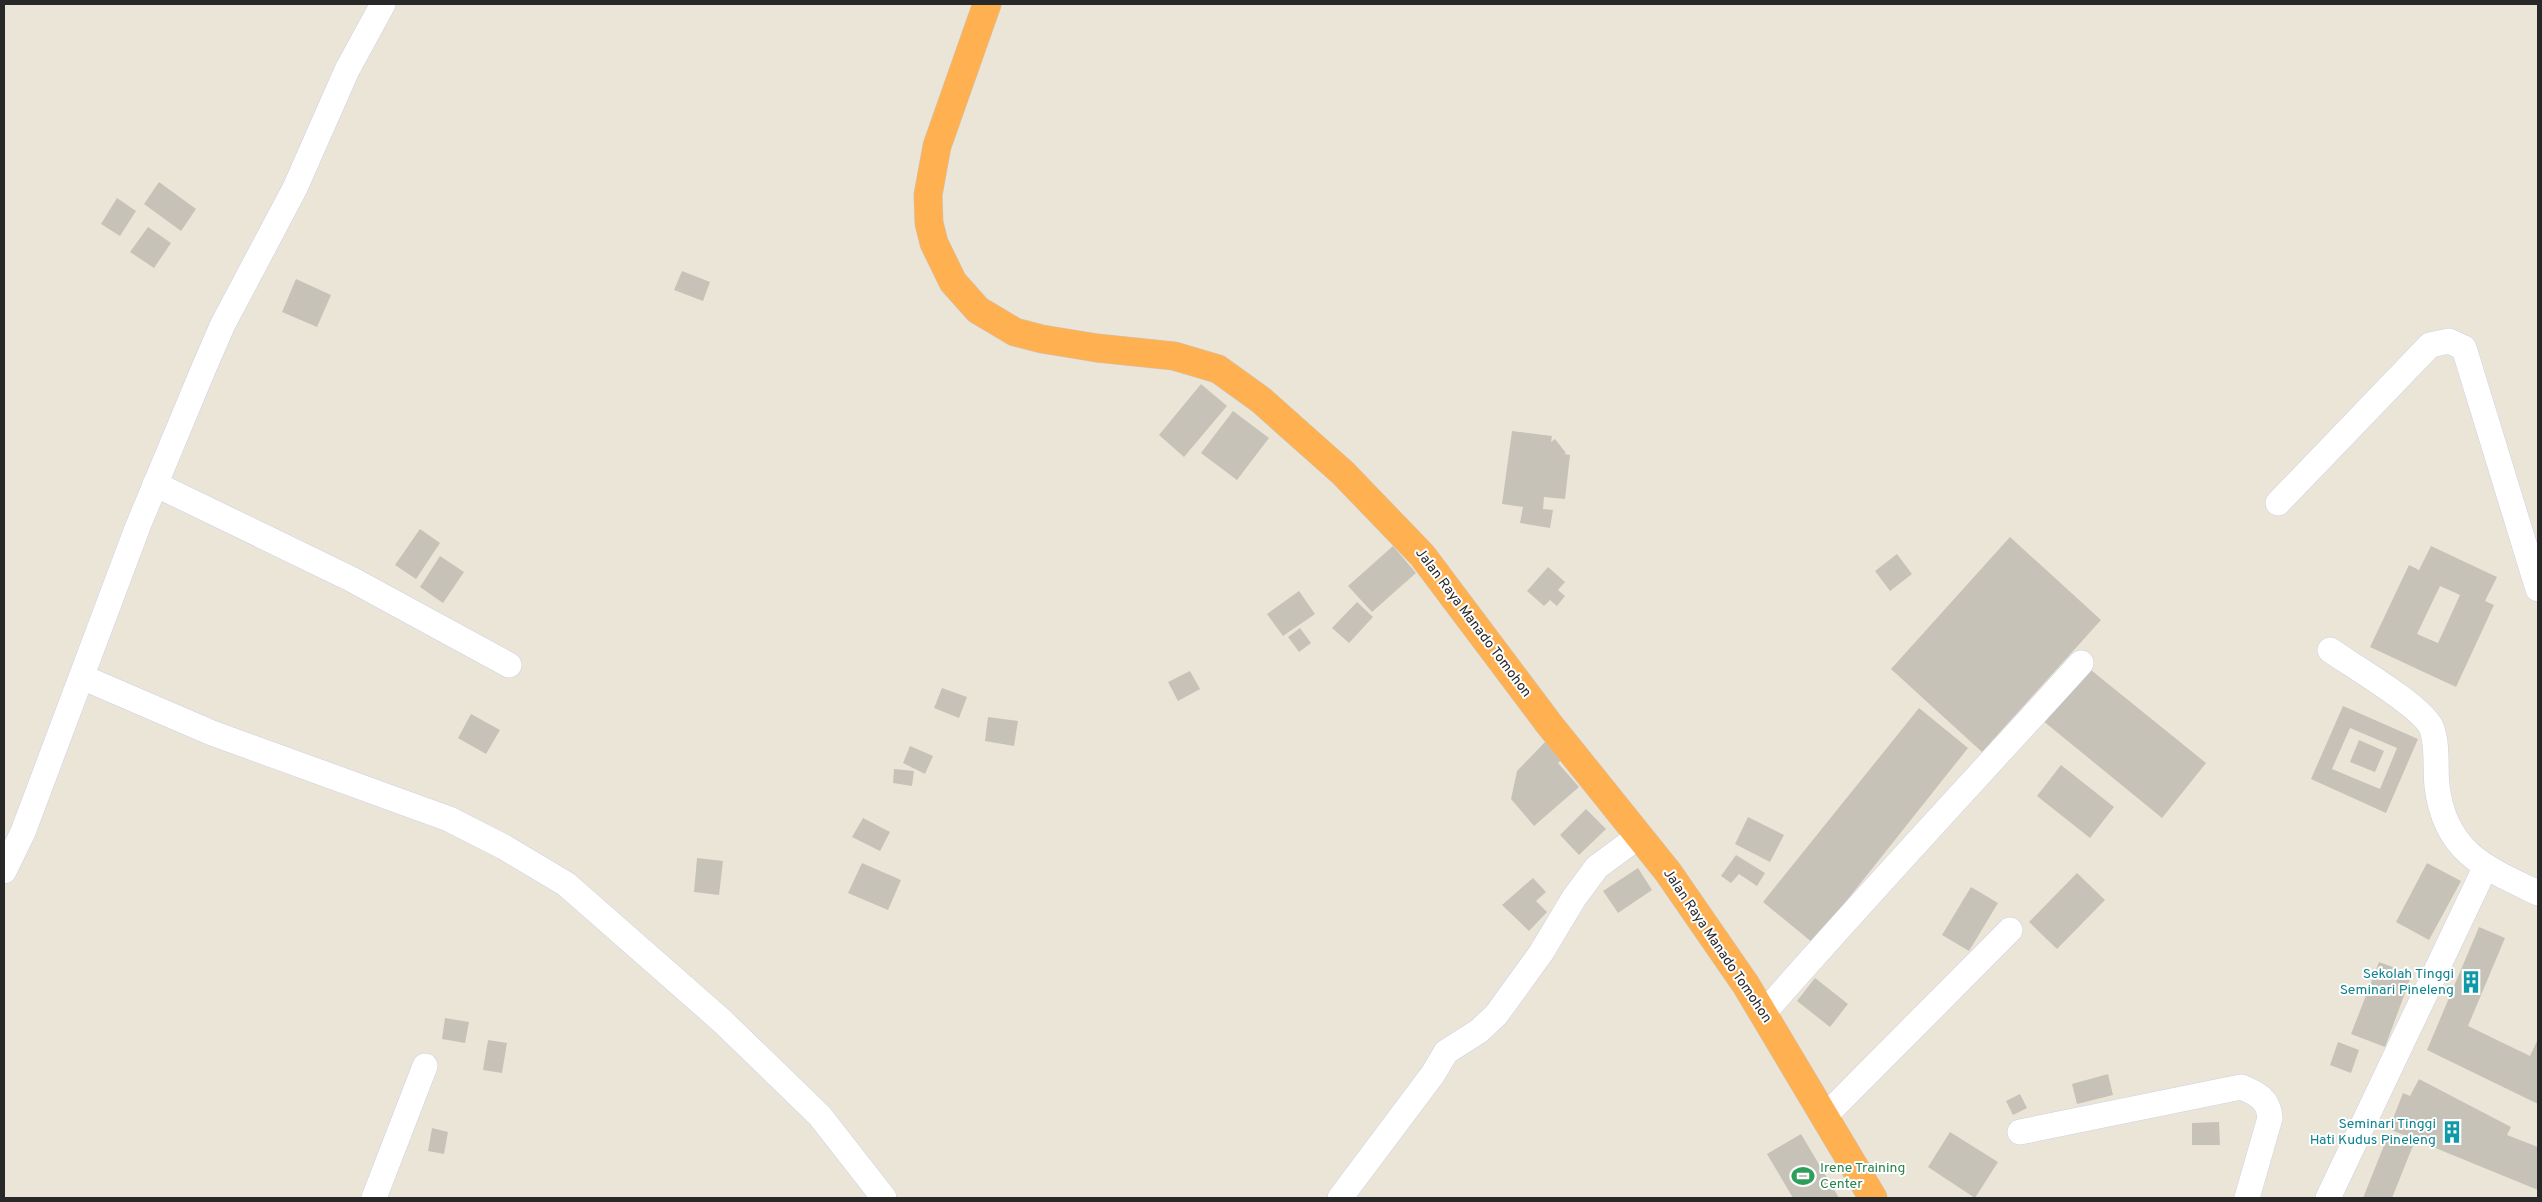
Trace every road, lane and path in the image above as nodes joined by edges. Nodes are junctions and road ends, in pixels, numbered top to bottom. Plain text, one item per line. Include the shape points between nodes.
1 (383, 4) edge
2 (987, 4) edge
3 (155, 484) junction
4 (2278, 503) dead end
5 (2538, 590) edge
6 (2330, 650) dead end
7 (2081, 663) dead end
8 (509, 666) dead end
9 (82, 677) junction
10 (1639, 836) junction
11 (2485, 868) junction
12 (4, 871) edge
13 (2538, 893) edge
14 (2010, 930) dead end
15 (1763, 1014) junction
16 (425, 1066) dead end
17 (1825, 1116) junction
18 (2020, 1132) dead end
19 (374, 1198) edge
20 (884, 1198) edge
21 (1340, 1198) edge
22 (1873, 1198) edge
23 (2247, 1198) edge
24 (2328, 1198) edge

1 - 3 street via 347,70 296,188 223,324
2 - 10 highway, Jalan Raya Manado Tomohon via 937,146 928,195 929,224 934,243 953,282 978,310 1015,332 1088,346 1174,356 1218,369 1239,382 1343,473 1422,554 1548,724
3 - 8 street via 351,579
3 - 9 street
4 - 5 street via 2430,345 2449,341 2464,348
6 - 11 street via 2420,712 2432,728 2437,789 2445,816 2457,842
7 - 15 street
9 - 12 street via 23,832
9 - 20 street via 212,733 448,819 566,884 722,1020 820,1116
10 - 15 highway, Jalan Raya Manado Tomohon via 1668,872
10 - 21 street via 1597,867 1496,1015 1479,1031 1446,1052 1434,1074
11 - 13 street
11 - 24 street
14 - 17 street
15 - 17 highway, Jalan Raya Manado Tomohon
16 - 19 street
17 - 22 highway, Jalan Raya Manado Tomohon
18 - 23 street via 2241,1087 2266,1102 2270,1118

